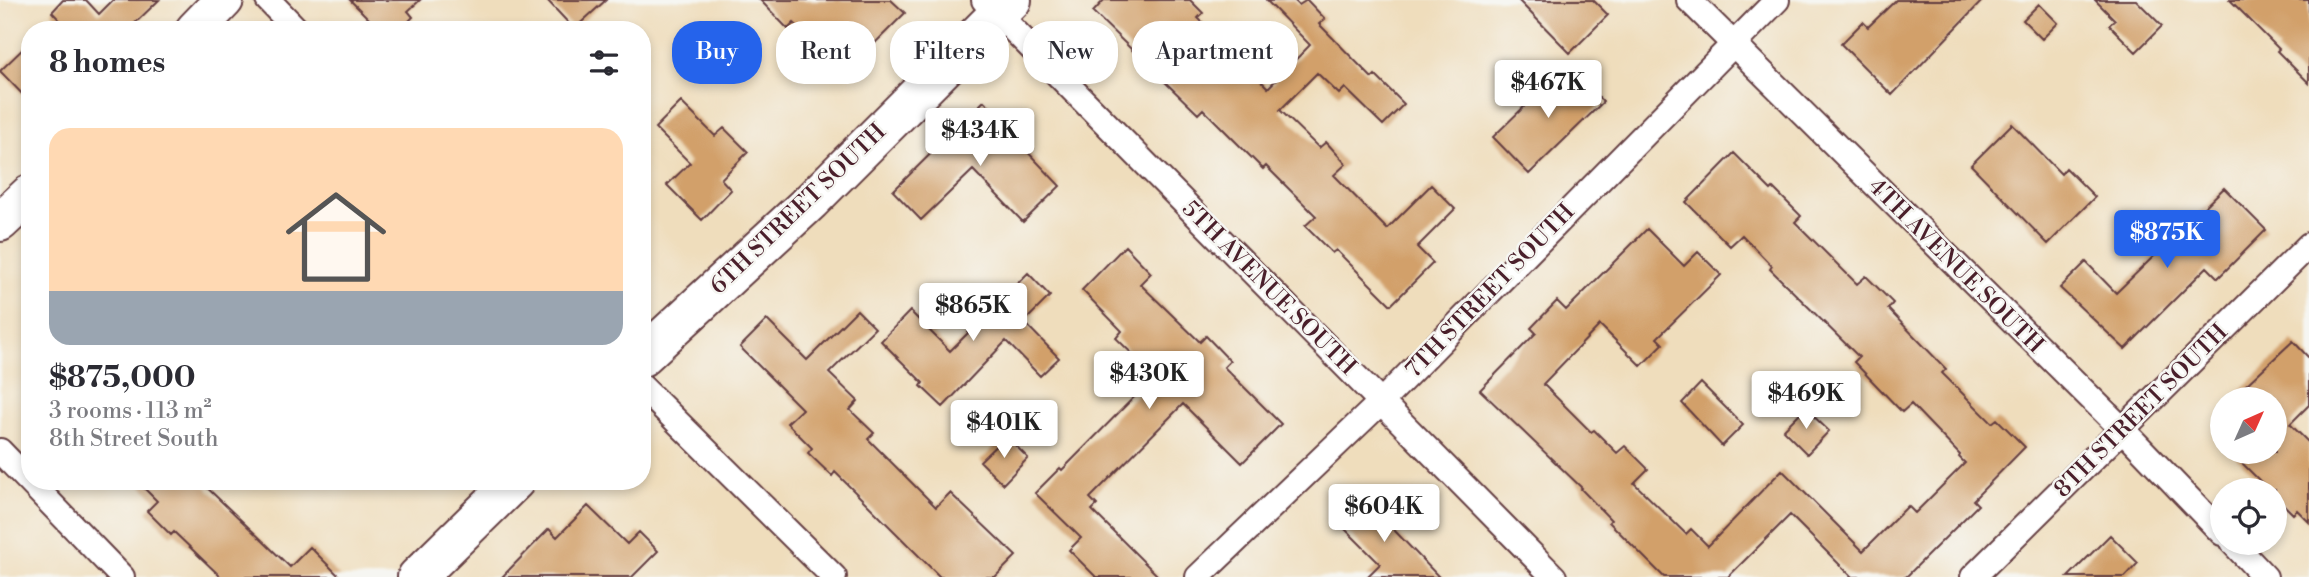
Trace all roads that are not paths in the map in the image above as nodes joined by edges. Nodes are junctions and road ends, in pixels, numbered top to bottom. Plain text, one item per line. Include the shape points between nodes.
1 (224, 0) edge
2 (268, 0) edge
3 (1689, 0) edge
4 (1777, 0) edge
5 (998, 5) edge
6 (204, 21) edge
7 (288, 21) edge
8 (1732, 44) junction
9 (21, 202) edge
10 (0, 222) edge
11 (2309, 245) edge
12 (651, 350) edge
13 (651, 396) edge
14 (1381, 402) junction
15 (2122, 429) junction
16 (0, 451) edge
17 (21, 473) edge
18 (38, 490) edge
19 (506, 490) edge
20 (2210, 521) edge
21 (2244, 555) edge
22 (122, 577) edge
23 (417, 577) edge
24 (834, 577) edge
25 (1198, 577) edge
26 (1554, 577) edge
27 (1973, 577) edge
28 (2265, 577) edge

1 - 6 main road
2 - 7 street
3 - 8 street, 4TH AVENUE SOUTH
4 - 8 street, 7TH STREET SOUTH
5 - 12 main road, 6TH STREET SOUTH via 810,201
5 - 14 street, 5TH AVENUE SOUTH
8 - 14 street, 7TH STREET SOUTH
8 - 15 street, 4TH AVENUE SOUTH
9 - 10 main road
11 - 15 street, 8TH STREET SOUTH
13 - 24 street
14 - 25 street, 7TH STREET SOUTH
14 - 26 street, 5TH AVENUE SOUTH
15 - 20 street, 4TH AVENUE SOUTH
15 - 27 street, 8TH STREET SOUTH
16 - 17 street
18 - 22 street
19 - 23 main road
21 - 28 street

